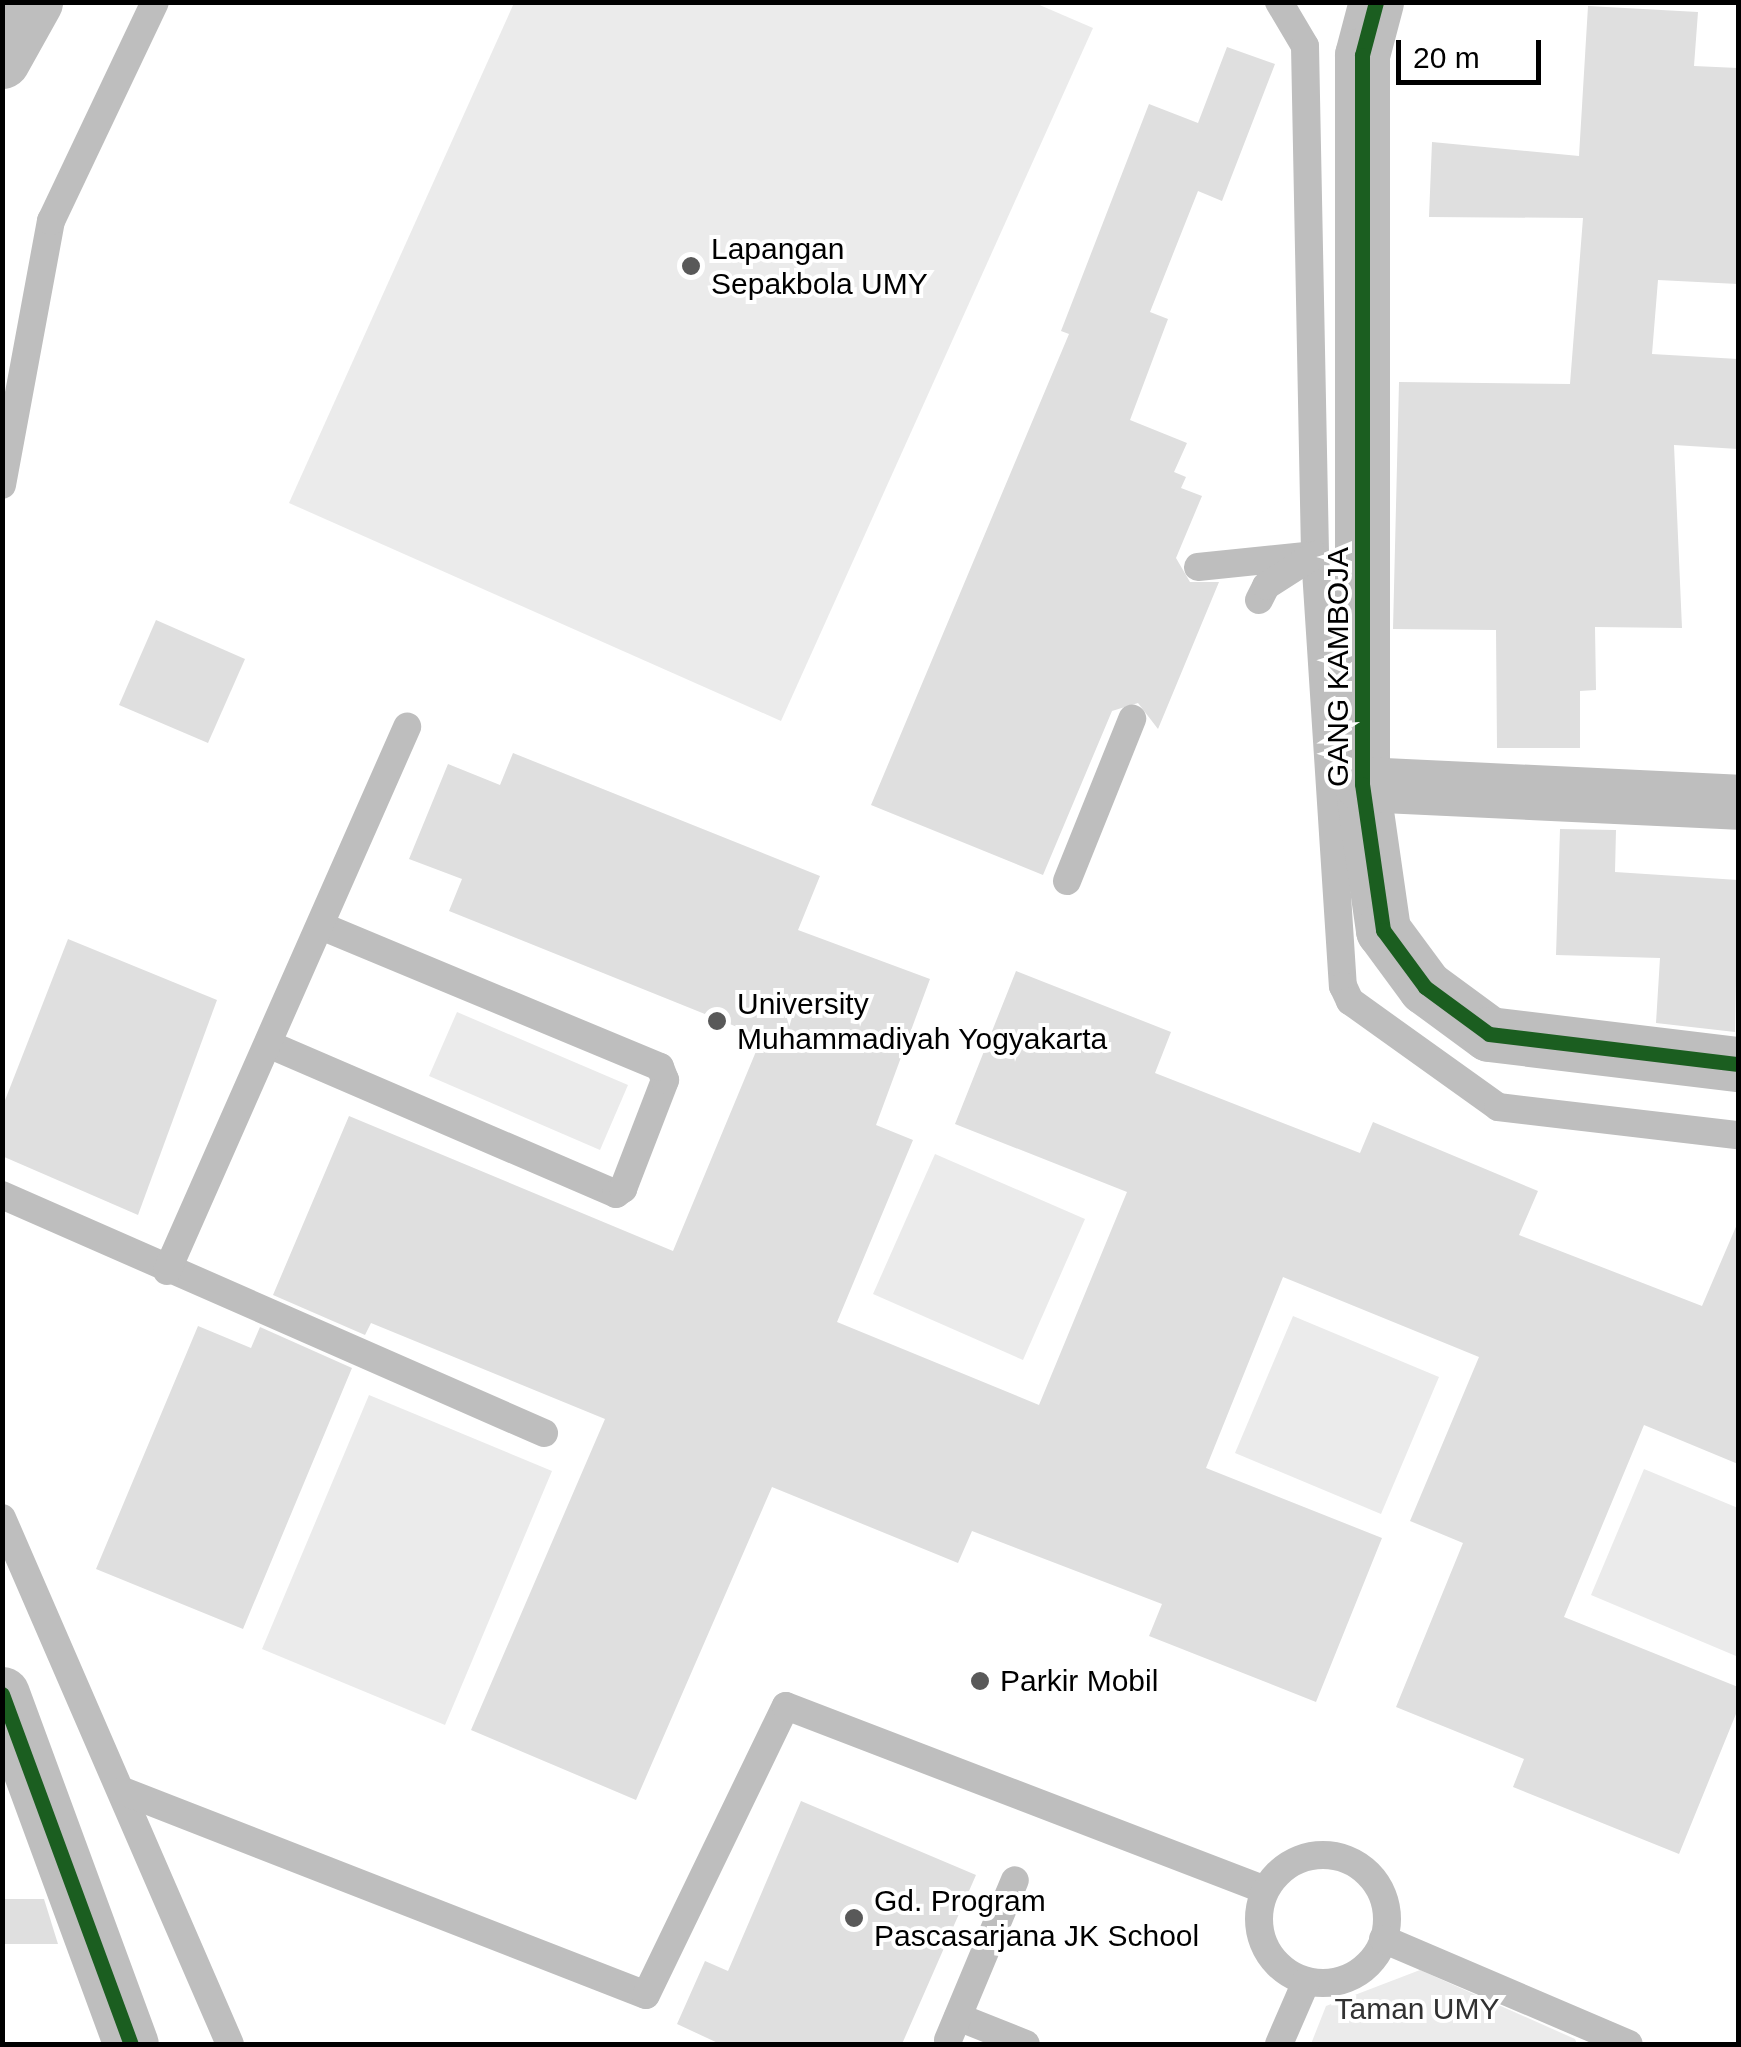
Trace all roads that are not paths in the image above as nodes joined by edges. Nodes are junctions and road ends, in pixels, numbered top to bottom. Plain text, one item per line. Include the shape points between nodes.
1 (34, 2) edge
2 (155, 2) edge
3 (1279, 2) edge
4 (1376, 2) edge
5 (2, 61) edge
6 (2, 485) edge
7 (1314, 555) junction
8 (1198, 568) dead end
9 (1259, 600) dead end
10 (1132, 719) dead end
11 (407, 727) dead end
12 (1362, 784) junction
13 (1738, 802) edge
14 (1067, 881) dead end
15 (321, 926) junction
16 (268, 1044) junction
17 (1738, 1064) edge
18 (1738, 1135) edge
19 (2, 1194) edge
20 (167, 1271) junction
21 (544, 1432) dead end
22 (2, 1518) edge
23 (2, 1694) edge
24 (123, 1791) junction
25 (1015, 1880) dead end
26 (1265, 1890) junction
27 (1383, 1939) junction
28 (1306, 1982) junction
29 (131, 2044) edge
30 (230, 2044) edge
31 (1026, 2044) edge
32 (1280, 2044) edge
33 (1630, 2044) edge

1 - 5 street
2 - 6 lane via 50,221
3 - 7 lane via 1305,46
4 - 12 street, GANG KAMBOJA via 1362,55
7 - 8 lane
7 - 9 lane via 1266,586
7 - 18 lane via 1341,968 1350,1002 1498,1107
10 - 14 lane
11 - 15 lane
12 - 13 street
12 - 17 street, GANG KAMBOJA via 1383,930 1441,998 1489,1034
15 - 16 lane
15 - 16 lane via 660,1067 664,1080 624,1190 616,1194
16 - 20 lane
19 - 20 lane
20 - 21 lane
22 - 24 lane
23 - 29 street
24 - 26 lane via 646,1995 786,1706
24 - 30 lane
25 - 31 lane via 953,2028
26 - 27 lane via 1297,1860 1340,1856 1376,1879 1386,1899
26 - 28 lane via 1258,1928 1274,1964
27 - 28 lane via 1354,1976
27 - 33 lane
28 - 32 lane

